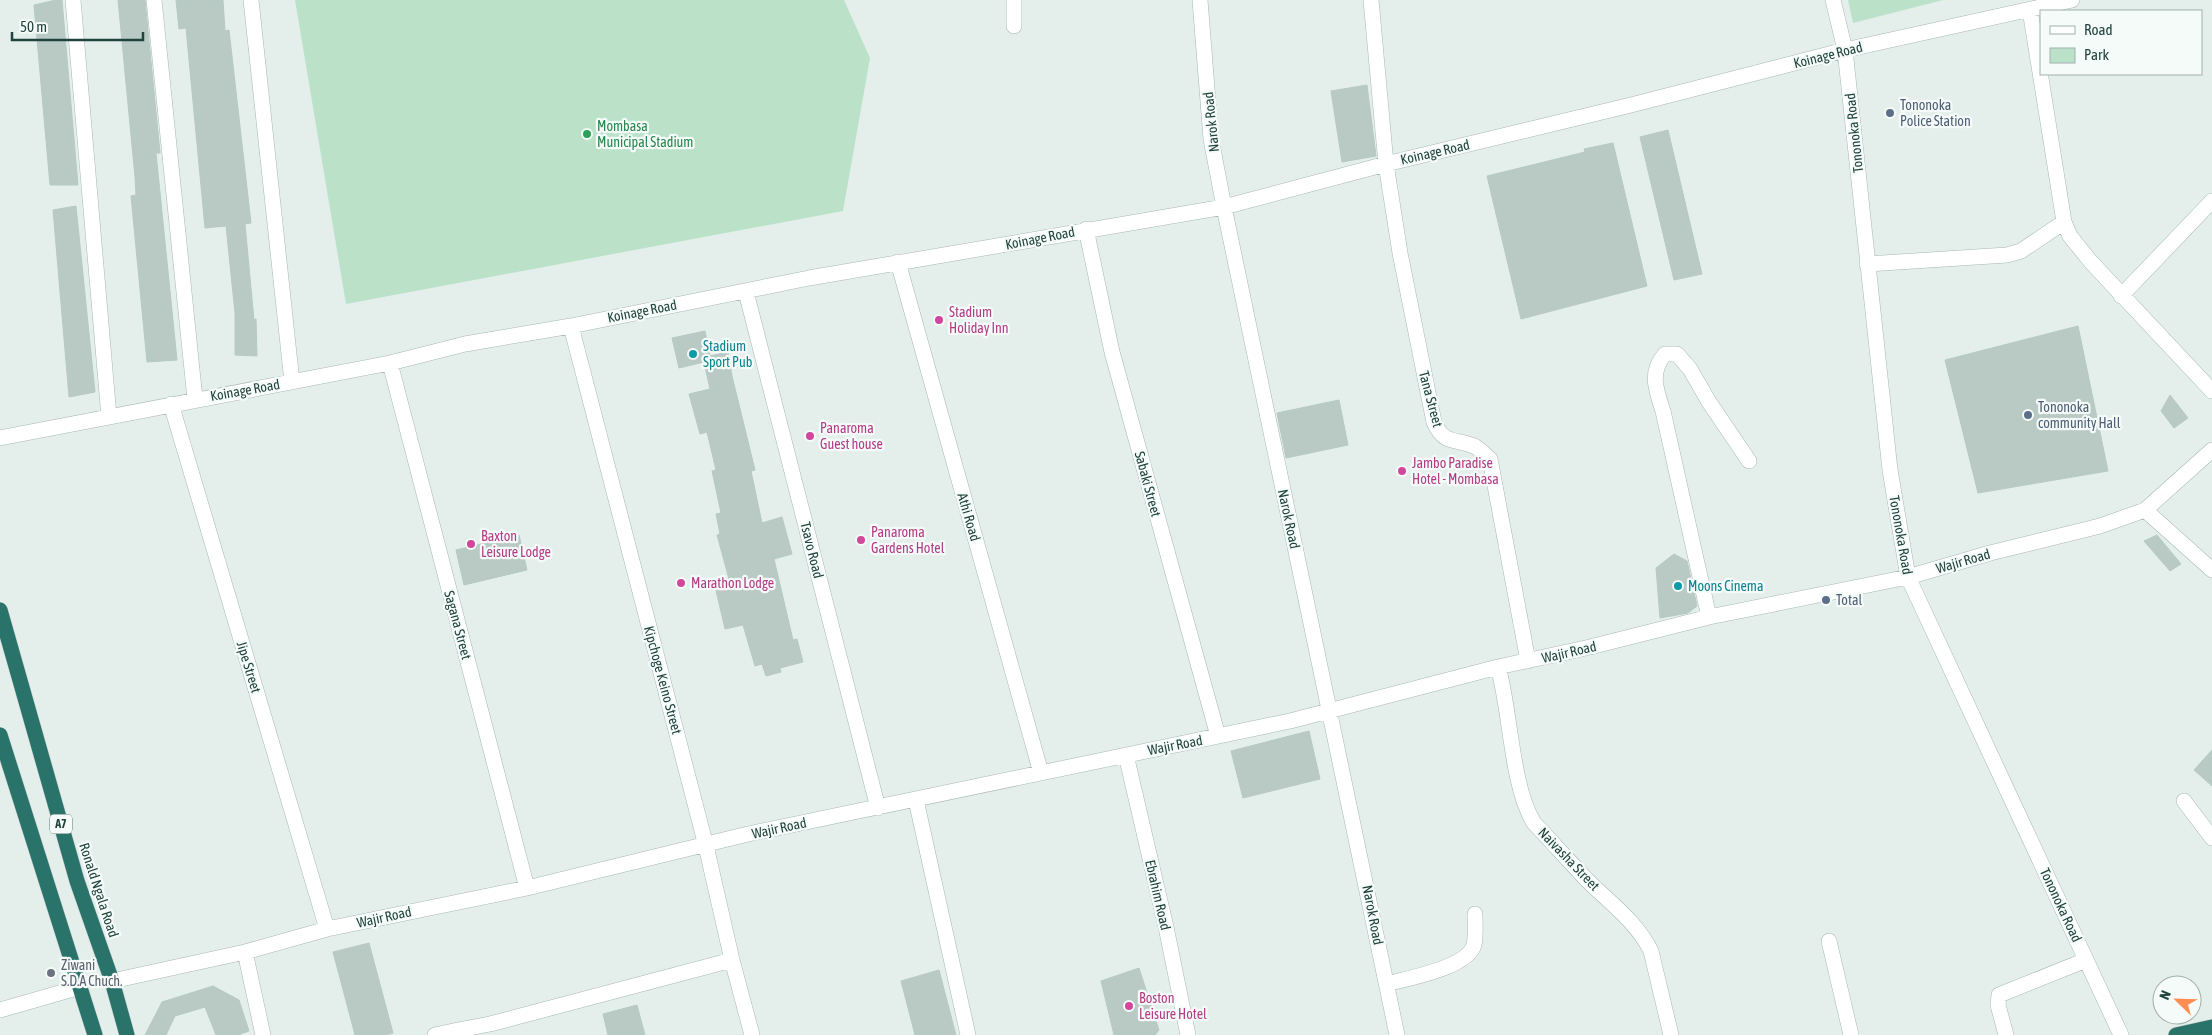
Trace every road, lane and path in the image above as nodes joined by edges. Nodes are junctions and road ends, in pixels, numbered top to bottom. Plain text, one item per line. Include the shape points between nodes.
1 (73, 0) edge
2 (154, 0) edge
3 (251, 0) edge
4 (1014, 0) edge
5 (1200, 0) edge
6 (1371, 0) edge
7 (1833, 0) edge
8 (2072, 0) edge
9 (2030, 10) junction
10 (1014, 26) dead end
11 (1845, 50) junction
12 (2040, 72) edge
13 (2040, 75) edge
14 (1386, 164) junction
15 (2212, 201) edge
16 (1224, 207) junction
17 (2064, 222) junction
18 (1086, 229) junction
19 (898, 262) junction
20 (1867, 264) junction
21 (746, 292) junction
22 (2121, 296) junction
23 (571, 326) junction
24 (390, 363) junction
25 (292, 382) junction
26 (2212, 391) edge
27 (195, 399) junction
28 (171, 404) junction
29 (109, 417) junction
30 (0, 438) edge
31 (2212, 450) edge
32 (1749, 461) dead end
33 (2145, 510) junction
34 (2212, 570) edge
35 (1908, 577) junction
36 (0, 610) edge
37 (1709, 617) junction
38 (1528, 661) junction
39 (1498, 667) junction
40 (1330, 712) junction
41 (0, 735) edge
42 (1218, 736) junction
43 (1126, 755) junction
44 (1041, 773) junction
45 (916, 800) junction
46 (2184, 801) dead end
47 (878, 808) junction
48 (2212, 838) edge
49 (706, 846) junction
50 (527, 888) junction
51 (1476, 914) dead end
52 (327, 929) junction
53 (1829, 941) dead end
54 (245, 952) junction
55 (732, 960) junction
56 (2086, 960) junction
57 (112, 981) junction
58 (1387, 984) junction
59 (80, 987) junction
60 (0, 1010) edge
61 (2212, 1027) edge
62 (459, 1033) edge
63 (94, 1035) edge
64 (127, 1035) edge
65 (263, 1035) edge
66 (435, 1035) edge
67 (752, 1035) edge
68 (968, 1035) edge
69 (1188, 1035) edge
70 (1397, 1035) edge
71 (1671, 1035) edge
72 (1851, 1035) edge
73 (2006, 1035) edge
74 (2121, 1035) edge
75 (2176, 1035) edge

1 - 29 street
2 - 27 street
3 - 25 street
4 - 10 street
5 - 16 street, Narok Road via 1211,139
6 - 14 street, Tana Street
7 - 11 street, Tononoka Road
8 - 9 street, Koinage Road
9 - 11 street, Koinage Road
9 - 12 street
11 - 14 street, Koinage Road
11 - 20 street, Tononoka Road
13 - 17 street
14 - 16 street, Koinage Road
14 - 38 street, Tana Street via 1434,422 1448,440 1475,446 1490,459
15 - 22 street
16 - 18 street, Koinage Road
16 - 40 street, Narok Road
17 - 20 street via 2021,251 2007,255
17 - 22 street via 2070,236
18 - 19 street, Koinage Road
18 - 42 street, Sabaki Street via 1112,352
19 - 21 street, Koinage Road
19 - 44 street, Athi Road
20 - 35 street, Tononoka Road via 1890,470
21 - 23 street, Koinage Road
21 - 47 street, Tsavo Road
22 - 26 street
23 - 24 street, Koinage Road via 465,344
23 - 49 street, Kipchoge Keino Street
24 - 25 street, Koinage Road
24 - 50 street, Sagana Street
25 - 27 street, Koinage Road
27 - 28 street, Koinage Road
28 - 29 street, Koinage Road
28 - 52 street, Jipe Street
29 - 30 street, Koinage Road
31 - 33 street, Wajir Road
32 - 37 street via 1690,369 1677,354 1665,354 1654,372 1656,390
33 - 34 street
33 - 35 street, Wajir Road via 2100,526
35 - 37 street, Wajir Road
35 - 56 street, Tononoka Road
36 - 57 highway, Ronald Ngala Road / A7 via 77,881
37 - 38 street, Wajir Road
38 - 39 street, Wajir Road
39 - 40 street, Wajir Road
39 - 71 street, Naivasha Street via 1529,814 1587,880 1626,915 1646,941
40 - 42 street, Wajir Road
40 - 58 street, Narok Road
41 - 59 highway, A7
42 - 43 street, Wajir Road
43 - 44 street, Wajir Road
43 - 69 street, Ebrahim Road
44 - 45 street, Wajir Road
45 - 47 street, Wajir Road
45 - 68 street
46 - 48 street
47 - 49 street, Wajir Road via 748,834
49 - 50 street, Wajir Road
49 - 55 street, Kipchoge Keino Street
50 - 52 street, Wajir Road
51 - 58 street via 1474,945 1468,956 1453,965
52 - 54 street, Wajir Road
53 - 72 street
54 - 57 street, Wajir Road
54 - 65 street
55 - 62 street
55 - 67 street, Kipchoge Keino Street
56 - 73 street via 1999,995 1998,1004
56 - 74 street, Tononoka Road
57 - 64 highway, Ronald Ngala Road / A7
58 - 70 street, Narok Road
59 - 60 street
59 - 63 highway, A7
61 - 75 highway
62 - 66 street

